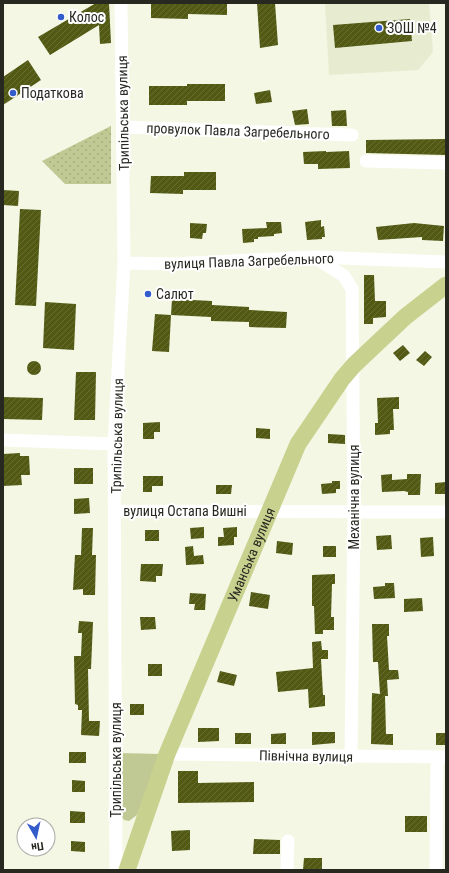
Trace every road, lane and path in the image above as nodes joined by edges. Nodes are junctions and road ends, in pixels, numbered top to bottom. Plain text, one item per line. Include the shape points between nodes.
1 (121, 3) edge
2 (124, 128) junction
3 (352, 135) dead end
4 (366, 161) dead end
5 (446, 163) edge
6 (314, 257) junction
7 (446, 262) edge
8 (124, 263) junction
9 (446, 284) edge
10 (354, 365) junction
11 (3, 440) edge
12 (114, 444) junction
13 (115, 511) junction
14 (268, 512) junction
15 (354, 512) junction
16 (446, 512) edge
17 (167, 754) junction
18 (352, 756) junction
19 (441, 757) edge
20 (288, 841) dead end
21 (116, 870) edge
22 (127, 870) edge
23 (287, 870) edge
24 (436, 870) edge

1 - 2 street, Трипільська вулиця
2 - 3 street, провулок Павла Загребельного
2 - 8 street, Трипільська вулиця
4 - 5 street
6 - 7 street, вулиця Павла Загребельного
6 - 8 street, вулиця Павла Загребельного via 173,264
6 - 10 street, Механічна вулиця via 344,276 352,289
8 - 12 street, Трипільська вулиця
9 - 10 main road, Уманська вулиця via 405,317
10 - 14 main road, Уманська вулиця via 298,444
10 - 15 street, Механічна вулиця
11 - 12 street
12 - 13 street, Трипільська вулиця
13 - 14 street, вулиця Остапа Вишні
13 - 21 street, Трипільська вулиця
14 - 15 street, вулиця Остапа Вишні
14 - 17 main road, Уманська вулиця
15 - 16 street, вулиця Остапа Вишні
15 - 18 street, Механічна вулиця
17 - 18 street, Північна вулиця
17 - 22 main road, Уманська вулиця
18 - 19 street, Північна вулиця
19 - 24 street
20 - 23 street

